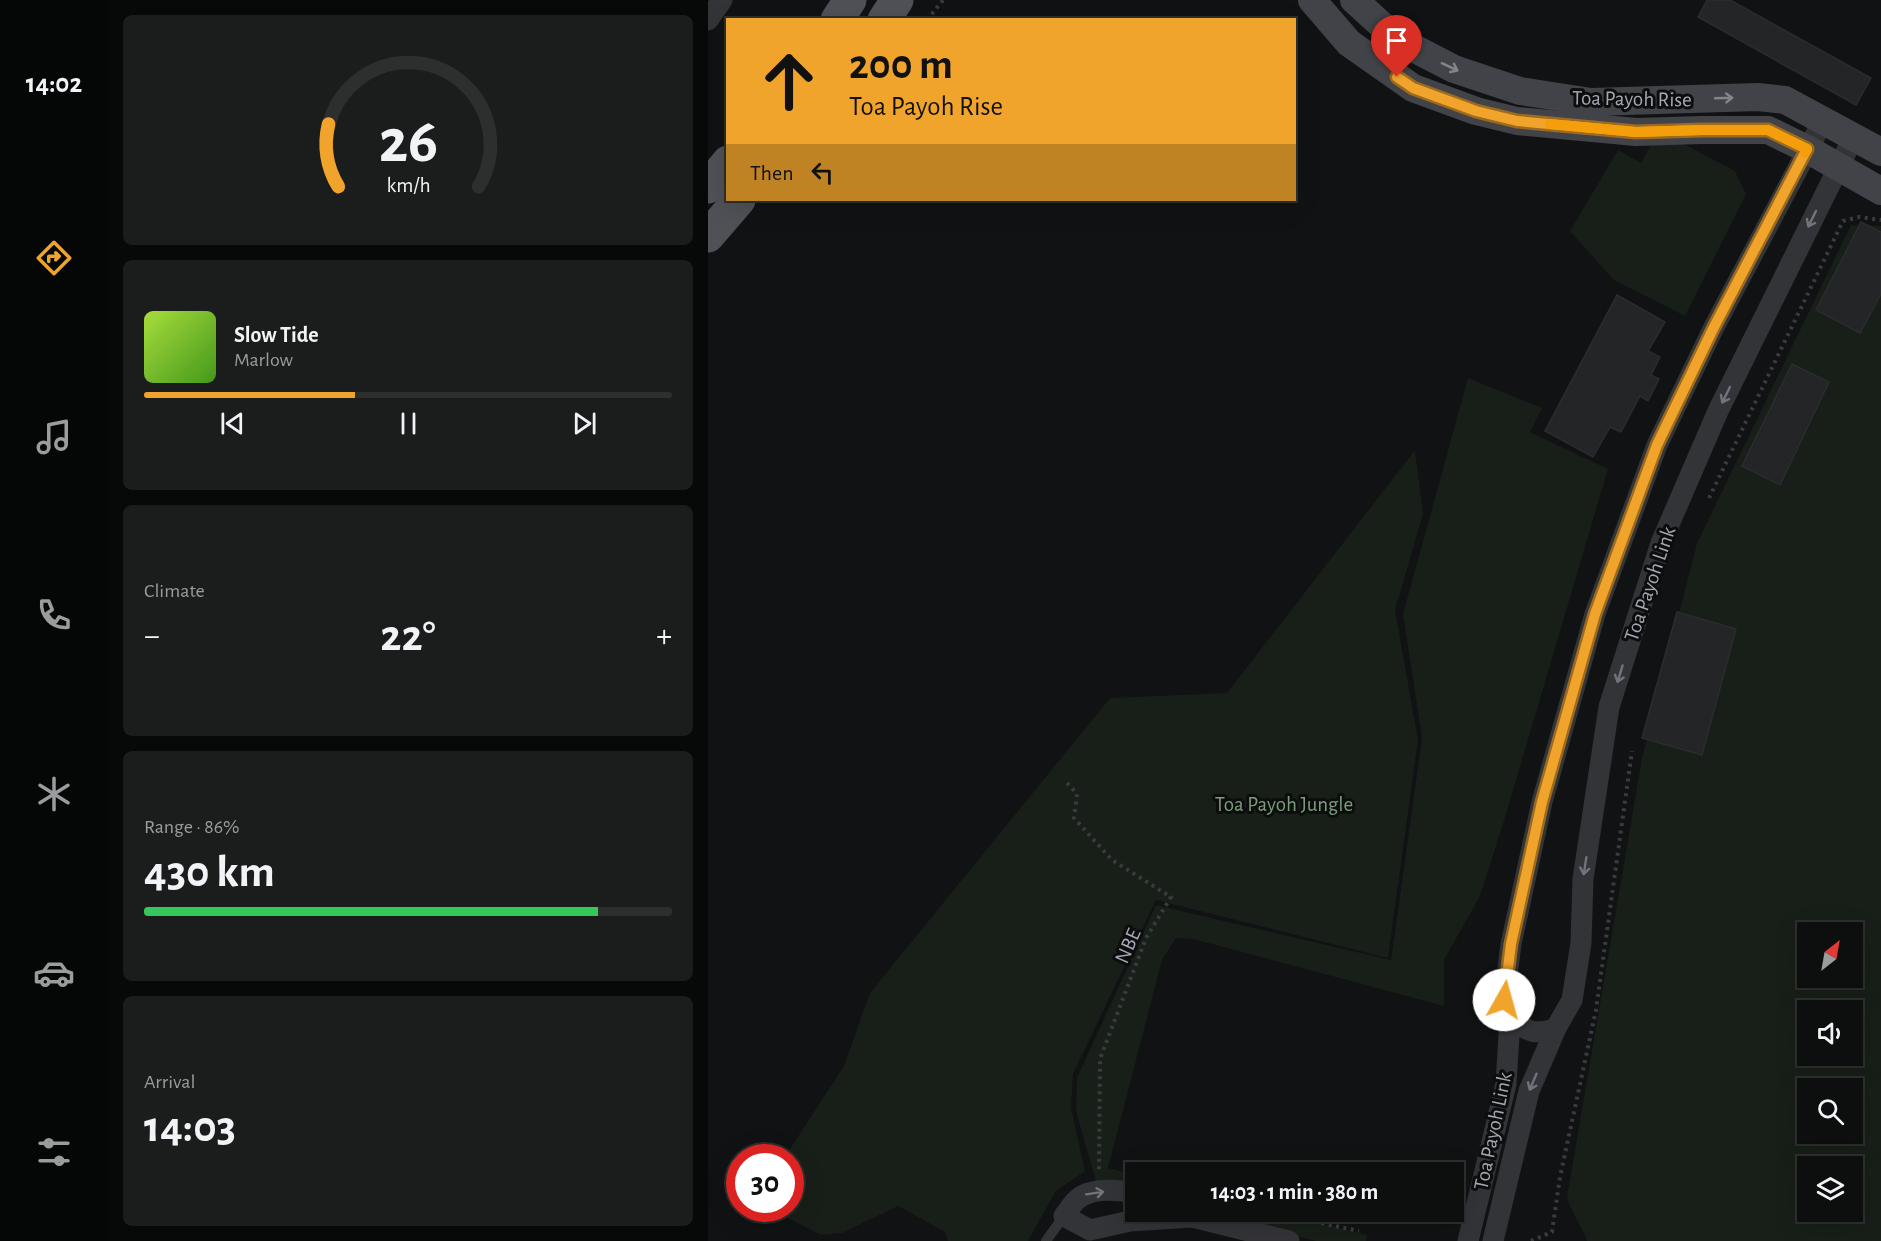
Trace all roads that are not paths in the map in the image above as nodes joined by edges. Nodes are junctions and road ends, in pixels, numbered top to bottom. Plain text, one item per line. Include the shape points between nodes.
1 (722, 0) edge
2 (850, 0) edge
3 (897, 0) edge
4 (1312, 0) edge
5 (1354, 0) edge
6 (838, 18) edge
7 (885, 18) edge
8 (708, 20) edge
9 (1824, 120) junction
10 (1854, 136) junction
11 (1807, 149) junction
12 (1881, 152) edge
13 (726, 164) edge
14 (1838, 167) junction
15 (708, 187) edge
16 (1881, 191) edge
17 (739, 201) edge
18 (708, 236) edge
19 (1509, 1019) junction
20 (1556, 1028) junction
21 (1125, 1191) edge
22 (1064, 1216) junction
23 (1127, 1222) edge
24 (1214, 1222) edge
25 (1087, 1236) edge
26 (1046, 1241) edge
27 (1289, 1241) edge
28 (1468, 1241) edge
29 (1493, 1241) edge

1 - 8 street
2 - 6 main road
3 - 7 main road
4 - 11 main road, Toa Payoh Rise via 1348,43 1413,88 1476,111 1517,121 1636,132 1768,130
5 -> 9 main road, Toa Payoh Rise via 1398,40 1454,69 1520,91 1591,102 1758,97 1785,100
9 - 10 main road, Toa Payoh Rise
9 - 11 street
10 - 12 main road, Toa Payoh Rise
10 - 14 street
11 - 14 main road, Toa Payoh Rise
11 - 19 street, Toa Payoh Link via 1657,445 1595,614 1542,802 1511,944 1504,1000
13 - 15 main road
14 - 16 main road, Toa Payoh Rise
14 -> 20 street, Toa Payoh Link via 1718,411 1661,543 1609,707 1583,879 1581,944 1572,1000
17 - 18 main road
19 - 20 street via 1531,1032
19 - 28 street, Toa Payoh Link via 1506,1083
20 -> 29 street, Toa Payoh Link via 1529,1091
22 -> 21 street via 1079,1197 1091,1192
22 - 25 street
22 - 26 lane
23 - 25 street
24 - 27 street

